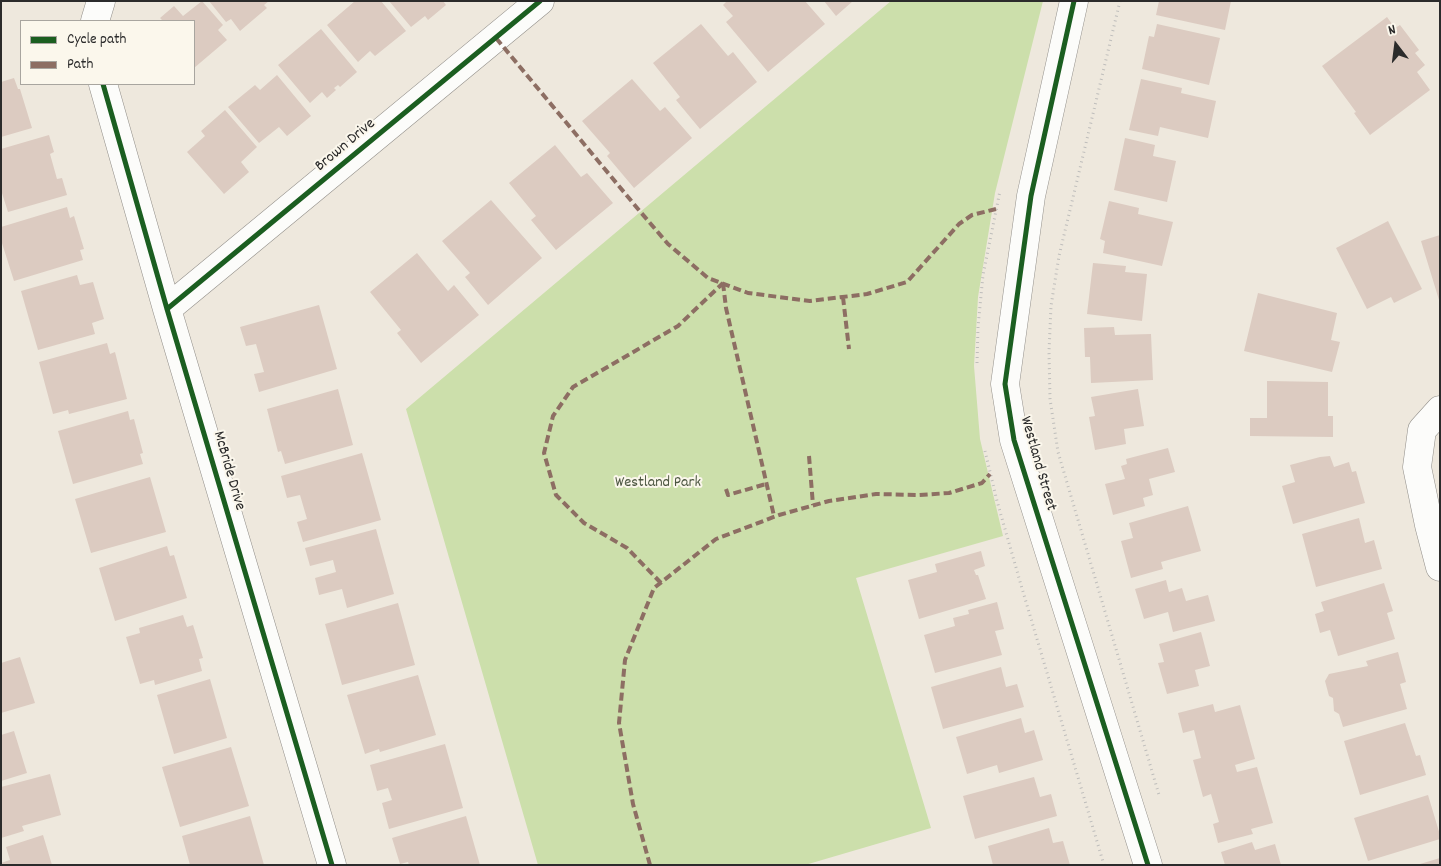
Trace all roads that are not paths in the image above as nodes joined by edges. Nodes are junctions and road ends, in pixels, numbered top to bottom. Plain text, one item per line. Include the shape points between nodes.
1 (101, 1) edge
2 (540, 1) edge
3 (1074, 1) edge
4 (94, 20) edge
5 (103, 85) edge
6 (168, 309) junction
7 (1440, 410) edge
8 (1440, 567) edge
9 (332, 865) edge
10 (1148, 865) edge

1 - 4 street
2 - 6 street, Brown Drive
3 - 10 street, Westland Street via 1031,196 1005,384 1014,440
5 - 6 street, McBride Drive
6 - 9 street, McBride Drive
7 - 8 street via 1422,430 1417,467

